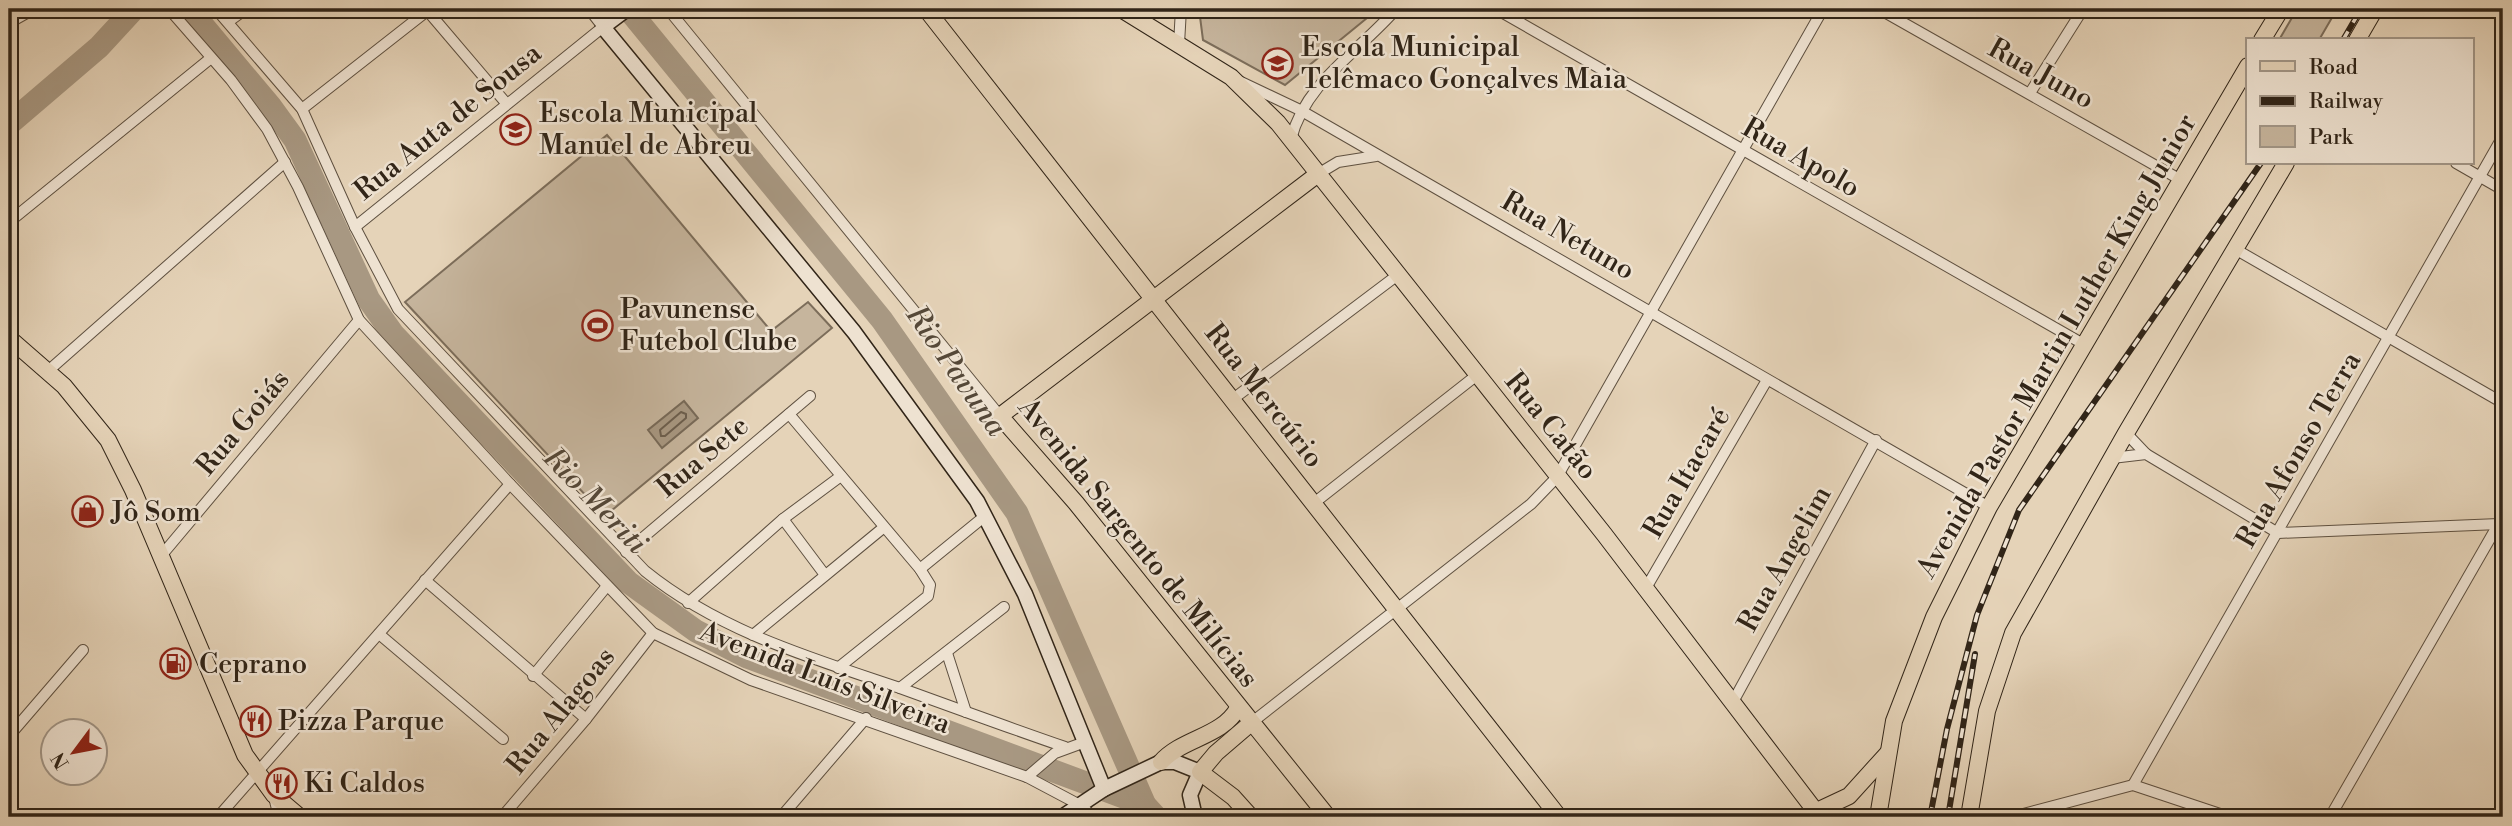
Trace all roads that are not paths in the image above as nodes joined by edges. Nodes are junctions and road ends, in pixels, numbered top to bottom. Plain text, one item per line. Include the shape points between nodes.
1 (34, 9) edge
2 (169, 9) edge
3 (216, 9) edge
4 (246, 9) edge
5 (589, 9) edge
6 (626, 9) edge
7 (668, 9) edge
8 (926, 9) edge
9 (1121, 9) edge
10 (1181, 9) edge
11 (1396, 9) edge
12 (1496, 9) edge
13 (1823, 9) edge
14 (1879, 9) edge
15 (2083, 9) edge
16 (2281, 9) edge
17 (2375, 9) edge
18 (426, 10) edge
19 (228, 22) junction
20 (9, 23) edge
21 (607, 23) junction
22 (2264, 38) edge
23 (2358, 38) edge
24 (1179, 44) junction
25 (211, 58) junction
26 (2246, 69) edge
27 (1231, 77) junction
28 (2030, 93) junction
29 (506, 103) junction
30 (302, 109) junction
31 (1300, 110) junction
32 (2503, 136) edge
33 (1291, 139) junction
34 (1744, 152) junction
35 (1378, 156) junction
36 (285, 162) junction
37 (2285, 164) edge
38 (2458, 164) edge
39 (1318, 174) junction
40 (2480, 177) junction
41 (2181, 180) junction
42 (2503, 190) edge
43 (9, 222) edge
44 (355, 227) junction
45 (2235, 249) junction
46 (1399, 274) junction
47 (1153, 297) junction
48 (1651, 315) junction
49 (359, 320) junction
50 (9, 338) edge
51 (2389, 339) junction
52 (2085, 345) junction
53 (48, 371) junction
54 (1478, 375) junction
55 (1767, 380) junction
56 (810, 396) dead end
57 (1233, 399) junction
58 (2503, 403) edge
59 (789, 414) junction
60 (1000, 416) junction
61 (2126, 433) junction
62 (1875, 440) junction
63 (2146, 454) junction
64 (2112, 458) junction
65 (841, 476) junction
66 (1557, 477) junction
67 (510, 484) junction
68 (1314, 503) junction
69 (1989, 507) junction
70 (985, 516) junction
71 (783, 519) junction
72 (2501, 520) edge
73 (883, 528) junction
74 (2278, 533) junction
75 (626, 552) junction
76 (160, 556) junction
77 (920, 569) junction
78 (825, 575) junction
79 (425, 580) junction
80 (607, 586) junction
81 (1646, 588) junction
82 (688, 603) junction
83 (1004, 607) dead end
84 (1398, 609) junction
85 (653, 633) junction
86 (379, 634) junction
87 (753, 635) junction
88 (83, 650) dead end
89 (947, 653) junction
90 (838, 668) junction
91 (533, 676) junction
92 (900, 688) junction
93 (1734, 700) junction
94 (1238, 708) junction
95 (966, 712) junction
96 (866, 718) junction
97 (586, 719) junction
98 (1251, 723) junction
99 (9, 736) edge
100 (503, 738) dead end
101 (1085, 742) junction
102 (1065, 747) junction
103 (1889, 752) junction
104 (1161, 762) junction
105 (1200, 772) junction
106 (257, 775) junction
107 (1029, 775) junction
108 (1105, 785) junction
109 (2133, 785) junction
110 (274, 795) junction
111 (1078, 804) junction
112 (1818, 814) edge
113 (218, 817) edge
114 (279, 817) edge
115 (300, 817) edge
116 (502, 817) edge
117 (781, 817) edge
118 (1062, 817) edge
119 (1094, 817) edge
120 (1195, 817) edge
121 (1251, 817) edge
122 (1328, 817) edge
123 (1559, 817) edge
124 (1878, 817) edge
125 (1969, 817) edge
126 (2012, 817) edge
127 (2229, 817) edge
128 (2330, 817) edge

1 - 20 street
2 - 25 street, Avenida Luís Silveira
3 - 19 street, Avenida Luís Silveira
4 - 19 street
5 - 21 street
6 - 21 street
7 - 60 street, Avenida Sargento de Milícias
8 - 47 main road, Rua Mercúrio
9 - 24 main road, Rua Netuno
10 - 24 street
11 - 31 street via 1328,75
12 - 34 street, Rua Apolo
13 - 34 street
14 - 28 street, Rua Juno
15 - 28 street
16 - 22 main road
17 - 23 main road
18 - 29 street
18 - 30 street
19 - 30 street, Avenida Luís Silveira
21 - 29 street, Rua Auta de Sousa
21 - 70 street via 854,332
24 - 27 main road, Rua Netuno
25 - 36 street, Avenida Luís Silveira via 248,102
25 - 43 street
26 - 41 main road, Avenida Pastor Martin Luther King Junior
27 - 31 street, Rua Netuno
27 - 33 main road, Rua Catão
28 - 41 street, Rua Juno
29 - 44 street, Rua Auta de Sousa
30 - 44 street, Avenida Luís Silveira
31 - 33 street
31 - 35 street, Rua Netuno
32 - 40 street, Rua Afonso Terra
33 - 39 main road, Rua Catão
34 - 48 street
34 - 52 street, Rua Apolo
35 - 39 street via 1338,162
35 - 48 street, Rua Netuno
36 - 49 street, Avenida Luís Silveira
36 - 53 street
37 - 45 main road
38 - 40 street
39 - 46 main road, Rua Catão
39 - 47 main road
40 - 42 street
40 - 51 street, Rua Afonso Terra
41 - 52 main road, Avenida Pastor Martin Luther King Junior
44 - 75 street, Avenida Luís Silveira via 387,291 410,324
45 - 51 street
45 - 61 main road
46 - 54 main road, Rua Catão
46 - 57 street
47 - 57 main road, Rua Mercúrio
47 - 60 main road
48 - 55 street, Rua Netuno
48 - 66 street
49 - 67 street, Avenida Luís Silveira
49 - 76 street, Rua Goiás
50 - 53 main road
51 - 58 street
51 - 74 street, Rua Afonso Terra
52 - 69 main road, Avenida Pastor Martin Luther King Junior
53 - 76 main road via 108,440
54 - 66 main road, Rua Catão
54 - 68 street
55 - 62 street, Rua Netuno
55 - 81 street, Rua Itacaré
56 - 59 street, Rua Sete
57 - 68 main road, Rua Mercúrio
59 - 65 street
59 - 75 street, Rua Sete
60 - 94 main road, Avenida Sargento de Milícias via 1076,503
61 - 63 street
61 - 64 main road
62 - 69 street, Rua Netuno
62 - 93 street, Rua Angelim
63 - 64 street
63 - 74 street
64 - 125 main road via 2033,594 2002,659 1985,722
65 - 71 street
65 - 73 street
66 - 81 main road, Rua Catão
66 - 84 street via 1531,504
67 - 79 street
67 - 80 street, Avenida Luís Silveira
68 - 84 main road, Rua Mercúrio
69 - 103 main road, Avenida Pastor Martin Luther King Junior via 1913,665
70 - 77 street
70 - 101 street via 1025,594
71 - 78 street
71 - 82 street
72 - 74 street
72 - 128 street
73 - 77 street
73 - 78 street
74 - 109 street, Rua Afonso Terra
75 - 82 street, Avenida Luís Silveira
76 - 106 main road
77 - 90 street via 930,586 928,596
78 - 87 street
79 - 86 street
79 - 91 street
80 - 85 street, Avenida Luís Silveira
80 - 91 street
81 - 93 main road, Rua Catão
82 - 87 street, Avenida Luís Silveira
83 - 89 street
84 - 98 street
84 - 123 main road, Rua Mercúrio
85 - 96 street, Avenida Luís Silveira via 722,668
85 - 97 street, Rua Alagoas
86 - 100 street
86 - 106 street
87 - 90 street, Avenida Luís Silveira
88 - 99 street
89 - 92 street
89 - 95 street
90 - 92 street, Avenida Luís Silveira
91 - 97 street
92 - 95 street, Avenida Luís Silveira
93 - 112 main road, Rua Catão
94 - 98 main road, Avenida Sargento de Milícias
94 - 104 main road via 1227,722
95 - 102 street, Avenida Luís Silveira
96 - 107 street, Avenida Luís Silveira
96 - 117 street
97 - 116 street, Rua Alagoas
98 - 105 main road
98 - 122 main road, Avenida Sargento de Milícias
101 - 102 street
101 - 108 street
102 - 107 street
103 - 112 main road via 1849,796
103 - 124 main road, Avenida Pastor Martin Luther King Junior
104 - 105 street
104 - 108 street
105 - 120 street via 1190,795
105 - 121 main road
106 - 110 main road
106 - 113 street
107 - 111 street, Avenida Luís Silveira
108 - 111 street
109 - 126 street
109 - 127 street
110 - 114 street
110 - 115 main road
111 - 118 street
111 - 119 street, Avenida Luís Silveira

